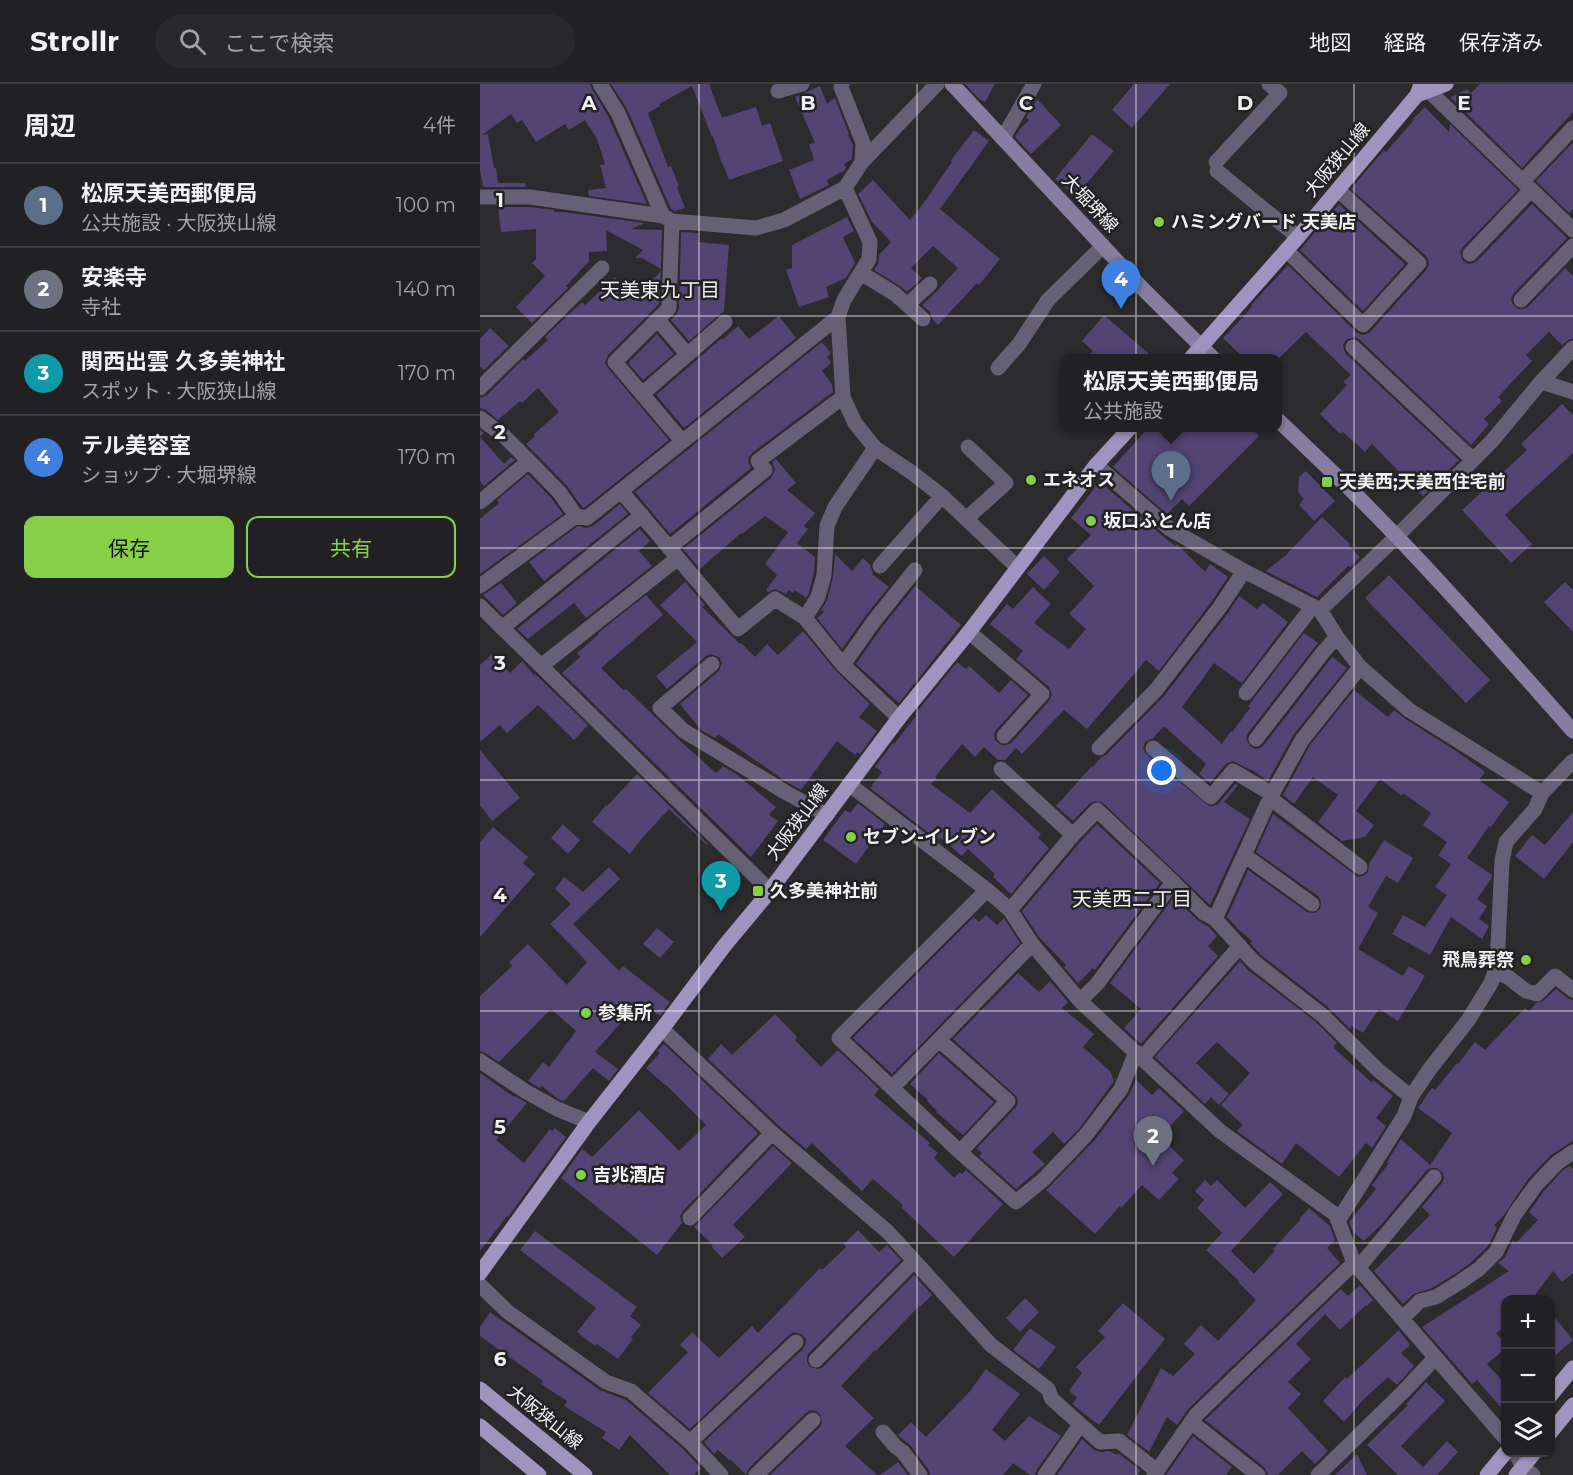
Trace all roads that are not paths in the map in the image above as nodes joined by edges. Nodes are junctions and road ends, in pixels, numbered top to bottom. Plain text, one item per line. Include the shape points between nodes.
1 (600, 84) edge
2 (798, 84) edge
3 (842, 84) edge
4 (938, 84) edge
5 (952, 84) edge
6 (1034, 84) edge
7 (1269, 84) edge
8 (1446, 84) edge
9 (1422, 90) edge
10 (778, 91) dead end
11 (1573, 128) edge
12 (1003, 138) junction
13 (862, 162) junction
14 (1527, 186) junction
15 (845, 188) junction
16 (1338, 190) junction
17 (480, 197) edge
18 (667, 219) junction
19 (1573, 230) edge
20 (1298, 237) junction
21 (1103, 246) junction
22 (1573, 246) edge
23 (1287, 250) junction
24 (1470, 254) dead end
25 (602, 268) dead end
26 (861, 273) junction
27 (930, 284) dead end
28 (1521, 300) dead end
29 (907, 305) junction
30 (838, 317) junction
31 (923, 319) dead end
32 (658, 320) junction
33 (725, 322) dead end
34 (1353, 347) dead end
35 (1573, 348) edge
36 (1196, 353) edge
37 (687, 354) junction
38 (998, 368) dead end
39 (1542, 382) junction
40 (480, 388) edge
41 (1573, 392) edge
42 (642, 394) junction
43 (843, 397) junction
44 (480, 418) edge
45 (1282, 424) edge
46 (1126, 432) edge
47 (682, 441) junction
48 (968, 447) dead end
49 (875, 448) junction
50 (1473, 460) junction
51 (529, 461) junction
52 (1096, 465) junction
53 (621, 491) junction
54 (942, 496) junction
55 (480, 502) edge
56 (642, 515) junction
57 (576, 516) junction
58 (966, 519) junction
59 (1396, 537) junction
60 (674, 553) junction
61 (880, 566) dead end
62 (1017, 567) junction
63 (915, 570) dead end
64 (1244, 571) junction
65 (480, 586) edge
66 (480, 606) edge
67 (1316, 608) junction
68 (805, 618) junction
69 (502, 628) junction
70 (969, 632) junction
71 (1338, 637) junction
72 (712, 664) dead end
73 (843, 665) junction
74 (542, 666) junction
75 (1360, 667) junction
76 (1246, 693) dead end
77 (899, 718) junction
78 (1573, 731) edge
79 (1004, 736) dead end
80 (1256, 739) dead end
81 (1099, 748) dead end
82 (1153, 748) dead end
83 (1573, 760) edge
84 (1001, 769) dead end
85 (850, 785) junction
86 (1542, 793) junction
87 (1271, 796) junction
88 (827, 815) junction
89 (1073, 836) junction
90 (1244, 855) junction
91 (1360, 867) dead end
92 (1173, 882) junction
93 (987, 890) junction
94 (770, 891) junction
95 (1312, 904) dead end
96 (1010, 910) junction
97 (1215, 919) junction
98 (1032, 944) junction
99 (1240, 946) junction
100 (1495, 972) junction
101 (1573, 990) edge
102 (1080, 1001) junction
103 (662, 1029) junction
104 (939, 1040) junction
105 (1139, 1055) junction
106 (480, 1061) edge
107 (891, 1088) junction
108 (1411, 1097) junction
109 (589, 1122) junction
110 (772, 1133) junction
111 (960, 1152) junction
112 (1573, 1152) edge
113 (1434, 1177) dead end
114 (690, 1218) dead end
115 (1338, 1221) junction
116 (485, 1255) edge
117 (914, 1261) junction
118 (1356, 1266) junction
119 (480, 1273) edge
120 (480, 1286) edge
121 (1402, 1319) junction
122 (796, 1342) dead end
123 (1436, 1358) junction
124 (816, 1360) dead end
125 (1573, 1368) edge
126 (480, 1389) edge
127 (1555, 1391) edge
128 (1573, 1406) edge
129 (813, 1420) dead end
130 (1191, 1422) junction
131 (1080, 1425) junction
132 (480, 1426) edge
133 (1555, 1428) edge
134 (883, 1432) dead end
135 (1501, 1433) edge
136 (690, 1442) junction
137 (1502, 1457) edge
138 (1517, 1457) edge
139 (1532, 1457) edge
140 (1524, 1472) edge
141 (1156, 1473) edge
142 (539, 1475) edge
143 (585, 1475) edge
144 (721, 1475) edge
145 (756, 1475) edge
146 (921, 1475) edge
147 (1045, 1475) edge
148 (1258, 1475) edge
149 (1318, 1475) edge
150 (1487, 1475) edge

1 - 18 street via 618,113
2 - 10 street
3 - 13 street via 863,143
4 - 13 street
5 - 12 street, 大堀堺線
6 - 12 street
7 - 20 street via 1280,93 1216,166
8 - 9 main road, 大阪狭山線
9 - 14 street
9 - 16 main road, 大阪狭山線
11 - 14 street
12 - 21 street, 大堀堺線
13 - 15 street
14 - 19 street
14 - 24 street
15 - 18 street via 784,220 756,228
15 - 26 street via 870,242 869,259
16 - 20 main road, 大阪狭山線
16 - 23 street via 1419,263 1363,325
17 - 18 street via 530,197
18 - 32 street via 669,308
20 - 23 main road, 大阪狭山線
21 - 36 street, 大堀堺線
21 - 38 street via 1048,300
22 - 28 street
23 - 36 main road, 大阪狭山線
25 - 40 street
26 - 29 street
26 - 30 street
27 - 29 street
29 - 31 street
30 - 43 street
30 - 47 street
32 - 37 street
32 - 42 street via 615,362
33 - 37 street
34 - 50 street
35 - 39 street
37 - 42 street
39 - 41 street
39 - 50 street
42 - 47 street
43 - 49 street via 855,423
43 - 60 street via 758,461 765,470
44 - 51 street
45 - 59 street
46 - 52 main road, 大阪狭山線
47 - 53 street
48 - 58 street via 1006,483
49 - 54 street
49 - 68 street via 835,507 827,526 824,575 818,597
50 - 59 street
51 - 55 street
51 - 57 street
52 - 62 main road, 大阪狭山線
52 - 64 street via 1170,529
53 - 56 street
53 - 57 street via 587,518
54 - 58 street
54 - 61 street
56 - 60 street
56 - 69 street
57 - 65 street
58 - 62 street
59 - 67 street
59 - 78 street
60 - 68 street via 738,629 775,599
60 - 74 street
62 - 70 main road, 大阪狭山線
63 - 73 street
64 - 67 street
64 - 81 street via 1156,690
66 - 69 street
67 - 71 street
67 - 76 street
68 - 73 street
69 - 74 street
70 - 77 main road, 大阪狭山線
70 - 79 street via 1042,694
71 - 75 street
71 - 80 street
72 - 88 street via 660,708 684,732
73 - 77 street
74 - 94 street
75 - 86 street via 1409,711
75 - 87 street via 1302,740
77 - 85 main road, 大阪狭山線
82 - 87 street via 1211,797 1233,771
83 - 86 street
84 - 89 street
85 - 88 main road, 大阪狭山線
85 - 93 street
86 - 100 street via 1535,809 1506,843
87 - 90 street
87 - 91 street
88 - 94 main road, 大阪狭山線
89 - 92 street via 1097,810
89 - 96 street
90 - 95 street
90 - 97 street
92 - 97 street
92 - 102 street
93 - 96 street
93 - 107 street via 839,1038
94 - 103 main road, 大阪狭山線
96 - 98 street
97 - 99 street
98 - 102 street
98 - 104 street
99 - 105 street
99 - 108 street
100 - 101 street via 1526,992 1537,994 1555,976
100 - 108 street via 1469,1019
102 - 105 street
103 - 109 main road, 大阪狭山線
103 - 110 street
104 - 107 street
104 - 111 street via 1008,1101
105 - 111 street via 1121,1089 1086,1135 1016,1202
105 - 115 street via 1220,1131 1336,1215
106 - 109 street via 557,1109
107 - 111 street
108 - 115 street via 1404,1116
109 - 116 main road, 大阪狭山線
110 - 114 street
110 - 117 street via 888,1232
112 - 121 street via 1536,1185 1515,1214 1496,1252 1460,1282 1436,1297 1420,1301
113 - 118 street
115 - 118 street
116 - 119 main road, 大阪狭山線
117 - 124 street
117 - 131 street via 991,1345 1048,1389 1052,1399
118 - 121 street
118 - 130 street
120 - 136 street via 606,1382 631,1392
121 - 123 street
122 - 136 street
123 - 135 street
123 - 149 street
125 - 127 main road
126 - 143 main road, 大阪狭山線
128 - 133 main road
129 - 145 street
130 - 141 street
130 - 148 street
131 - 141 street via 1100,1442 1119,1441
131 - 147 street
132 - 142 main road
134 - 146 street
136 - 144 street
137 - 150 main road
138 - 140 street
139 - 140 main road

